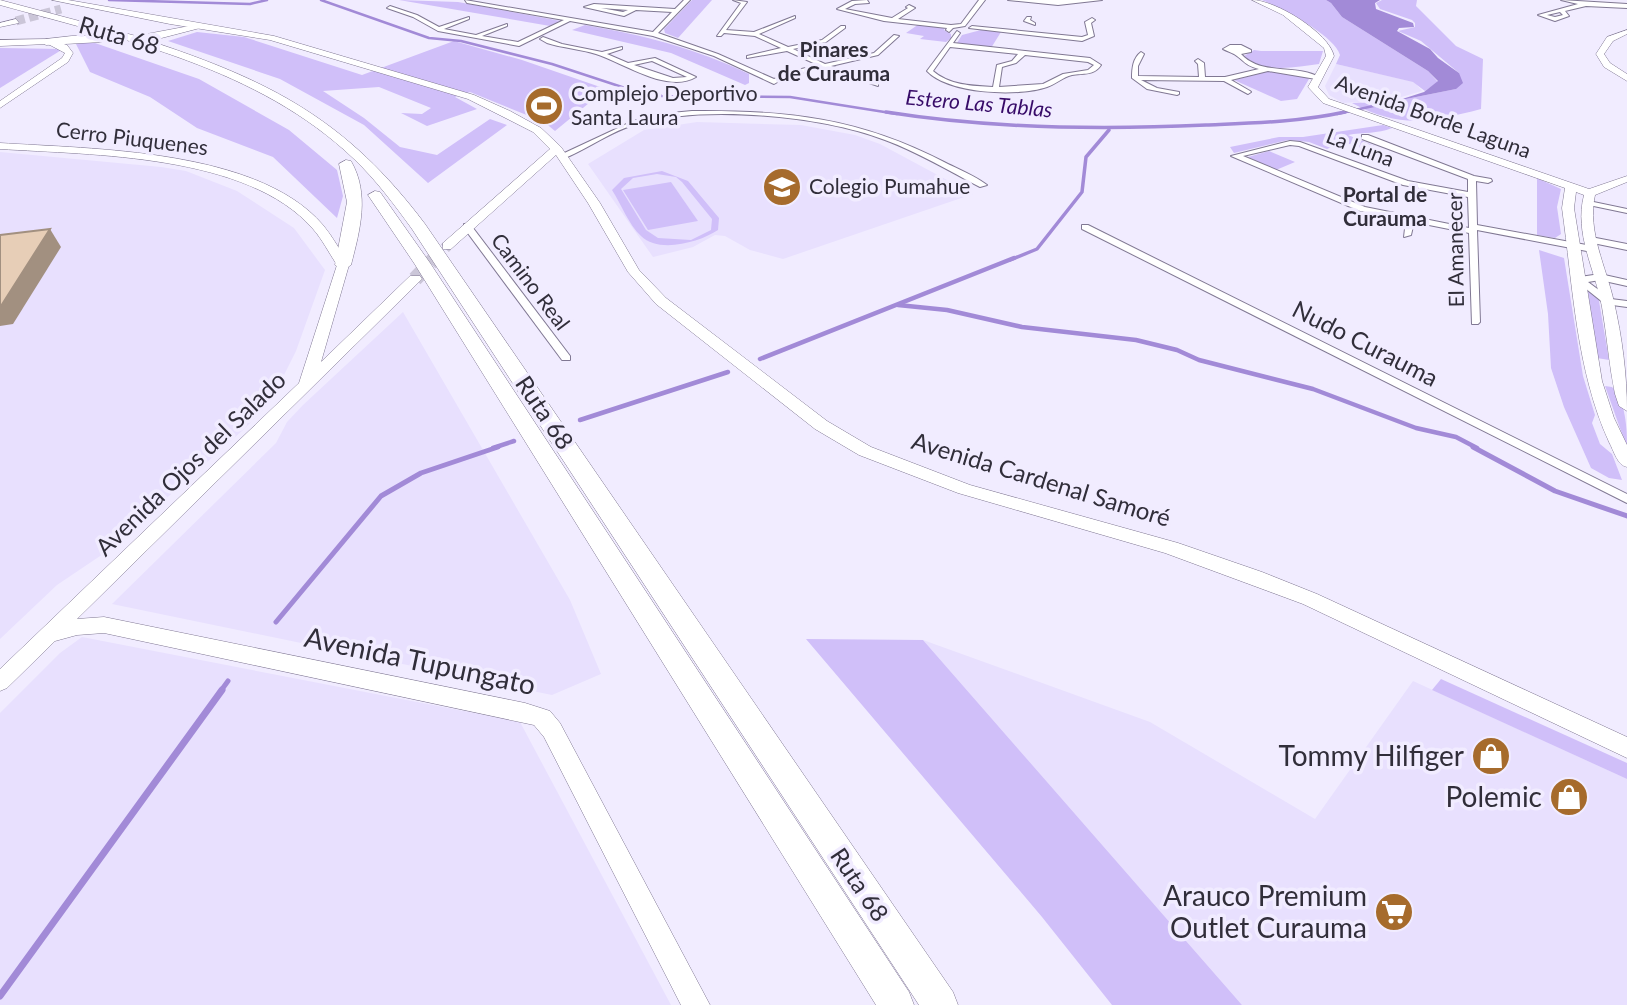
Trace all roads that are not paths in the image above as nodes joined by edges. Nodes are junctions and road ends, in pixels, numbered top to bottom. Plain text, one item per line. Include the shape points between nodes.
1 (57, 0) tunnel mouth
2 (687, 0) edge
3 (736, 0) edge
4 (982, 0) edge
5 (1011, 0) edge
6 (1099, 0) edge
7 (1256, 0) edge
8 (1564, 0) edge
9 (468, 1) edge
10 (0, 2) edge
11 (79, 4) junction
12 (1586, 4) junction
13 (589, 5) joint
14 (847, 6) dead end
15 (1627, 6) edge
16 (390, 8) dead end
17 (0, 9) edge
18 (61, 9) tunnel mouth
19 (579, 11) dead end
20 (676, 11) junction
21 (427, 12) dead end
22 (1563, 12) dead end
23 (901, 13) dead end
24 (415, 16) junction
25 (793, 17) dead end
26 (467, 18) dead end
27 (570, 19) junction
28 (893, 20) junction
29 (16, 21) tunnel mouth
30 (583, 22) junction
31 (964, 23) junction
32 (505, 24) dead end
33 (1033, 24) dead end
34 (0, 25) edge
35 (196, 26) junction
36 (843, 27) dead end
37 (951, 27) junction
38 (972, 28) junction
39 (1090, 28) dead end
40 (438, 29) junction
41 (723, 31) junction
42 (957, 33) junction
43 (654, 34) junction
44 (755, 34) junction
45 (1027, 34) junction
46 (479, 35) junction
47 (895, 36) dead end
48 (1625, 36) edge
49 (108, 40) junction
50 (157, 41) junction
51 (589, 41) dead end
52 (46, 42) junction
53 (0, 43) edge
54 (950, 45) junction
55 (574, 47) junction
56 (620, 48) dead end
57 (790, 49) junction
58 (1023, 52) junction
59 (1237, 53) dead end
60 (602, 54) junction
61 (1141, 54) dead end
62 (749, 57) dead end
63 (1617, 60) dead end
64 (1198, 61) dead end
65 (627, 65) junction
66 (825, 66) junction
67 (1627, 68) edge
68 (678, 69) junction
69 (1270, 69) junction
70 (1317, 71) junction
71 (657, 75) junction
72 (785, 76) junction
73 (762, 77) junction
74 (1135, 78) junction
75 (1627, 78) edge
76 (1225, 79) junction
77 (1202, 80) junction
78 (876, 85) dead end
79 (996, 88) junction
80 (1248, 92) dead end
81 (1177, 93) dead end
82 (747, 102) dead end
83 (0, 105) edge
84 (745, 114) junction
85 (1365, 137) dead end
86 (0, 146) edge
87 (560, 152) junction
88 (346, 164) junction
89 (1472, 178) junction
90 (1627, 179) edge
91 (1488, 181) dead end
92 (983, 185) dead end
93 (1572, 188) junction
94 (1473, 195) junction
95 (1589, 198) junction
96 (1626, 212) edge
97 (1410, 219) junction
98 (467, 226) junction
99 (1085, 227) dead end
100 (1473, 231) junction
101 (1407, 236) dead end
102 (1592, 244) junction
103 (447, 246) tunnel mouth
104 (1627, 247) edge
105 (1574, 249) junction
106 (343, 265) junction
107 (1600, 277) junction
108 (415, 279) tunnel mouth
109 (1580, 280) junction
110 (1627, 283) edge
111 (1608, 302) junction
112 (1627, 304) edge
113 (1475, 322) dead end
114 (1620, 343) edge
115 (566, 358) dead end
116 (1594, 381) junction
117 (1620, 388) junction
118 (303, 390) junction
119 (1627, 406) edge
120 (1627, 462) edge
121 (1627, 499) edge
122 (48, 635) junction
123 (0, 682) edge
124 (1627, 748) edge
125 (696, 1005) edge
126 (896, 1005) edge
127 (940, 1005) edge

1 - 11 street, Avenida Cardenal Samoré
2 - 20 street
3 - 41 street via 744,2
4 - 31 street
5 - 6 street
7 - 70 street, Avenida Borde Laguna via 1286,13 1326,45 1330,53
8 - 12 street
9 - 27 street
10 - 50 highway, Ruta 68 via 131,39
11 - 18 street
11 - 35 street, Avenida Cardenal Samoré
12 - 15 street
12 - 22 street
13 - 19 street
13 - 20 street
14 - 28 street via 840,9
16 - 24 street
17 - 49 highway, Ruta 68
20 - 43 street
21 - 24 street
23 - 28 street
24 - 40 street
25 - 44 street
26 - 40 street
27 - 30 street
27 - 46 street via 519,44
28 - 37 street
29 - 34 street
30 - 43 street
30 - 55 street via 543,39
31 - 37 street
31 - 38 street
32 - 46 street
33 - 45 street
35 - 50 highway
35 - 87 street, Avenida Cardenal Samoré via 271,38 471,97 529,124
36 - 57 street via 824,41
37 - 42 street via 949,30
38 - 42 street
38 - 45 street
39 - 45 street via 1091,36 1082,39
40 - 46 street
41 - 44 street
41 - 44 street via 717,37 722,40
42 - 54 street
43 - 73 street
44 - 57 street
47 - 66 street via 876,54
48 - 75 street via 1604,46 1600,54 1607,65
49 - 52 highway
49 - 88 highway, Ruta 68 via 180,63 251,95 309,131
50 - 127 highway, Ruta 68 via 298,110 349,147 393,193
51 - 55 street
52 - 53 street
52 - 83 street via 65,47 67,58
54 - 58 street
54 - 79 street via 930,71 933,76 962,87
55 - 60 street
56 - 60 street
57 - 62 street
57 - 66 street
58 - 79 street via 1014,62 999,66
58 - 79 street via 1090,60 1098,65 1046,85
59 - 69 street via 1247,62
60 - 65 street
61 - 74 street
63 - 67 street
64 - 77 street
65 - 68 street via 653,58
65 - 71 street
66 - 72 street
66 - 78 street
68 - 71 street
68 - 71 street via 693,79
69 - 70 street
69 - 76 street
70 - 93 street, Avenida Borde Laguna via 1314,91 1337,106
72 - 73 street
72 - 73 street via 774,82
74 - 77 street
74 - 81 street via 1154,89
76 - 77 street
76 - 80 street
82 - 84 street
84 - 87 street via 644,120
84 - 92 street via 818,120 866,130
85 - 89 street
86 - 106 street, Cerro Piuquenes via 158,159 229,175 271,192 303,213 329,240
87 - 98 street via 542,158
87 - 124 street, Avenida Cardenal Samoré via 634,272 661,301 811,418 865,451 964,489 1171,548 1277,586
88 - 106 highway via 356,189 356,210
88 - 126 highway, Ruta 68 via 408,240
89 - 91 street
89 - 94 street, El Amanecer
90 - 95 street via 1605,185
93 - 95 street, Avenida Borde Laguna
93 - 105 street via 1568,208
94 - 97 street, La Luna via 1406,183 1295,144 1236,156 1363,209
94 - 100 street, El Amanecer
95 - 96 street
95 - 102 street
97 - 100 street
97 - 101 street
98 - 103 street
98 - 115 street, Camino Real
99 - 121 street, Nudo Curauma
100 - 105 street
100 - 113 street, El Amanecer
102 - 104 street
102 - 105 street
102 - 107 street
105 - 109 street
106 - 118 street
107 - 109 street
107 - 110 street
107 - 111 street
108 - 118 street, Avenida Ojos del Salado
109 - 111 street
109 - 116 street
111 - 112 street
111 - 114 street
114 - 117 street
116 - 117 street
116 - 120 street
117 - 119 street
118 - 122 street, Avenida Ojos del Salado
122 - 123 street, Avenida Ojos del Salado
122 - 125 street, Avenida Tupungato via 104,625 542,718

